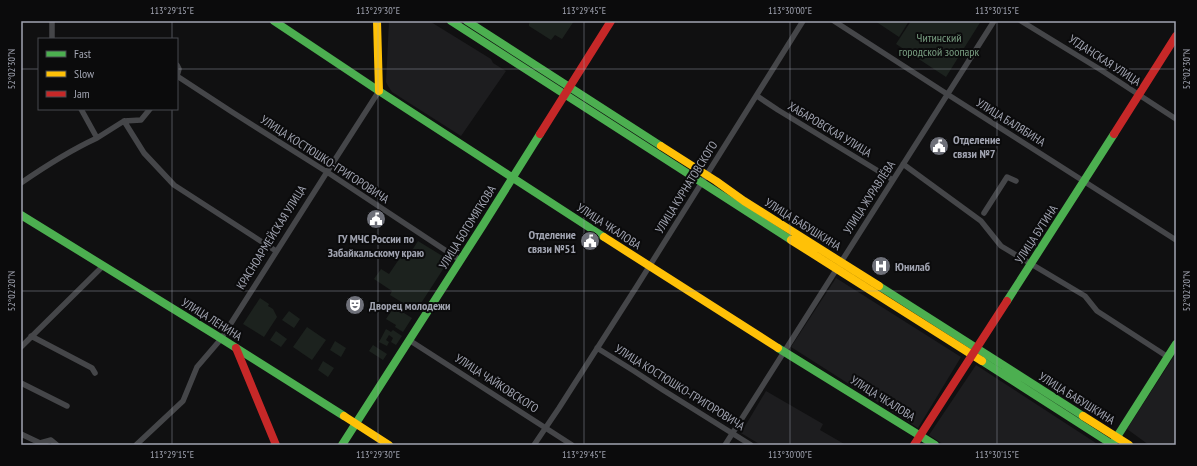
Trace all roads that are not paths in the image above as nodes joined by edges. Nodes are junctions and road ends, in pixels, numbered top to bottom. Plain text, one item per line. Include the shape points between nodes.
1 (52, 21) edge
2 (274, 21) edge
3 (377, 21) edge
4 (451, 21) edge
5 (467, 21) edge
6 (612, 21) edge
7 (803, 21) edge
8 (834, 21) edge
9 (994, 21) edge
10 (1021, 21) edge
11 (1176, 36) edge
12 (52, 38) edge
13 (178, 77) edge
14 (567, 90) junction
15 (379, 92) junction
16 (947, 94) junction
17 (1139, 95) junction
18 (757, 96) junction
19 (81, 110) edge
20 (149, 110) edge
21 (1176, 120) edge
22 (124, 121) junction
23 (97, 138) junction
24 (903, 164) junction
25 (327, 172) junction
26 (513, 178) junction
27 (704, 179) junction
28 (893, 180) junction
29 (1016, 181) dead end
30 (1084, 181) junction
31 (21, 183) edge
32 (984, 213) dead end
33 (21, 215) edge
34 (1176, 240) edge
35 (276, 251) junction
36 (460, 260) junction
37 (1030, 264) junction
38 (103, 266) junction
39 (649, 266) junction
40 (838, 266) junction
41 (32, 336) junction
42 (221, 339) junction
43 (409, 340) junction
44 (1176, 344) edge
45 (21, 347) edge
46 (236, 348) junction
47 (597, 348) junction
48 (784, 351) junction
49 (974, 351) junction
50 (1168, 357) junction
51 (95, 374) dead end
52 (21, 383) edge
53 (67, 406) dead end
54 (356, 424) junction
55 (546, 428) junction
56 (732, 433) junction
57 (21, 434) edge
58 (920, 436) junction
59 (1113, 443) edge
60 (56, 445) edge
61 (136, 445) edge
62 (276, 445) edge
63 (342, 445) edge
64 (389, 445) edge
65 (534, 445) edge
66 (572, 445) edge
67 (725, 445) edge
68 (751, 445) edge
69 (914, 445) edge
70 (935, 445) edge
71 (1129, 445) edge

1 - 12 street
2 - 15 main road, УЛИЦА ЧКАЛОВА
3 - 15 main road
4 - 14 main road, УЛИЦА БАБУШКИНА
5 - 14 main road, УЛИЦА БАБУШКИНА
6 - 14 main road, УЛИЦА БОГОМЯГКОВА
7 - 18 street, УЛИЦА КУРНАТОВСКОГО
8 - 16 street, УЛИЦА БАЛЯБИНА
9 - 16 street, УЛИЦА ЖУРАВЛЁВА
10 - 17 street, УГДАНСКАЯ УЛИЦА
11 - 17 main road, УЛИЦА БУТИНА
13 - 25 street, УЛИЦА КОСТЮШКО-ГРИГОРОВИЧА
14 - 26 main road, УЛИЦА БОГОМЯГКОВА
14 - 27 main road, УЛИЦА БАБУШКИНА
15 - 25 street, КРАСНОАРМЕЙСКАЯ УЛИЦА
15 - 26 main road, УЛИЦА ЧКАЛОВА
16 - 24 street, УЛИЦА ЖУРАВЛЁВА
16 - 30 street, УЛИЦА БАЛЯБИНА
17 - 21 street, УГДАНСКАЯ УЛИЦА
17 - 30 main road, УЛИЦА БУТИНА
18 - 27 street, УЛИЦА КУРНАТОВСКОГО
18 - 28 street, ХАБАРОВСКАЯ УЛИЦА
19 - 23 street
20 - 22 street via 140,120
22 - 23 street
22 - 35 street via 144,153 174,185
23 - 31 street via 45,166
24 - 28 street, УЛИЦА ЖУРАВЛЁВА
24 - 37 street via 981,221 1001,246
25 - 35 street, КРАСНОАРМЕЙСКАЯ УЛИЦА
25 - 36 street, УЛИЦА КОСТЮШКО-ГРИГОРОВИЧА
26 - 36 main road, УЛИЦА БОГОМЯГКОВА
26 - 39 main road, УЛИЦА ЧКАЛОВА
27 - 39 street, УЛИЦА КУРНАТОВСКОГО
27 - 40 main road, УЛИЦА БАБУШКИНА
28 - 40 street, УЛИЦА ЖУРАВЛЁВА
29 - 32 street via 1007,177
30 - 34 street, УЛИЦА БАЛЯБИНА
30 - 37 main road, УЛИЦА БУТИНА
33 - 38 main road, УЛИЦА ЛЕНИНА
35 - 42 street, КРАСНОАРМЕЙСКАЯ УЛИЦА
36 - 43 main road, УЛИЦА БОГОМЯГКОВА
37 - 49 main road, УЛИЦА БУТИНА
37 - 50 street via 1085,296 1096,311
38 - 41 street
38 - 42 main road, УЛИЦА ЛЕНИНА
39 - 47 street, УЛИЦА КУРНАТОВСКОГО
39 - 48 main road, УЛИЦА ЧКАЛОВА
40 - 48 street, УЛИЦА ЖУРАВЛЁВА
40 - 49 main road, УЛИЦА БАБУШКИНА
41 - 45 street
41 - 51 street via 92,368
42 - 46 main road, УЛИЦА ЛЕНИНА
42 - 61 street, КРАСНОАРМЕЙСКАЯ УЛИЦА via 197,367 183,400
43 - 54 main road, УЛИЦА БОГОМЯГКОВА
43 - 55 street, УЛИЦА ЧАЙКОВСКОГО
44 - 50 main road
46 - 54 main road, УЛИЦА ЛЕНИНА
46 - 62 main road
47 - 55 street, УЛИЦА КУРНАТОВСКОГО
47 - 56 street, УЛИЦА КОСТЮШКО-ГРИГОРОВИЧА
48 - 56 street, УЛИЦА ЖУРАВЛЁВА
48 - 58 main road, УЛИЦА ЧКАЛОВА
49 - 58 main road, УЛИЦА БУТИНА
49 - 59 main road, УЛИЦА БАБУШКИНА
50 - 59 main road
52 - 53 street
54 - 63 main road, УЛИЦА БОГОМЯГКОВА
54 - 64 main road, УЛИЦА ЛЕНИНА
55 - 65 street, УЛИЦА КУРНАТОВСКОГО
55 - 66 street, УЛИЦА ЧАЙКОВСКОГО
56 - 67 street, УЛИЦА ЖУРАВЛЁВА
56 - 68 street, УЛИЦА КОСТЮШКО-ГРИГОРОВИЧА
57 - 60 street via 40,443 51,440
58 - 69 main road, УЛИЦА БУТИНА
58 - 70 main road, УЛИЦА ЧКАЛОВА
59 - 71 main road, УЛИЦА БАБУШКИНА

